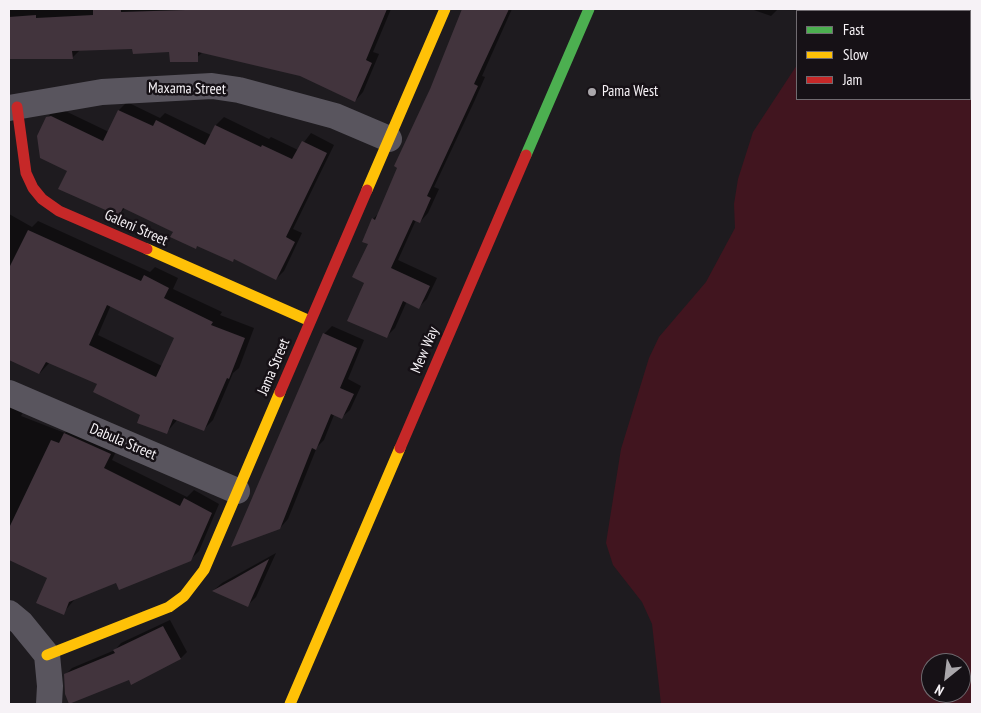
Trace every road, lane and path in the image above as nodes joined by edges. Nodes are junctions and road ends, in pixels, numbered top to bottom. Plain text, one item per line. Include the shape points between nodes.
1 (446, 9) edge
2 (589, 9) edge
3 (13, 107) edge
4 (389, 139) junction
5 (310, 321) junction
6 (9, 393) edge
7 (236, 491) junction
8 (9, 613) edge
9 (47, 655) junction
10 (49, 704) edge
11 (290, 704) edge

1 - 4 street, Jama Street
2 - 11 street, Mew Way
3 - 4 street, Maxama Street via 102,92 212,86 335,116
3 - 5 street, Galeni Street via 26,173 42,200 59,211
4 - 5 street, Jama Street
5 - 7 street, Jama Street
6 - 7 street, Dabula Street
7 - 9 street, Jama Street via 204,570 184,596 168,607
8 - 9 street via 21,622
9 - 10 street

